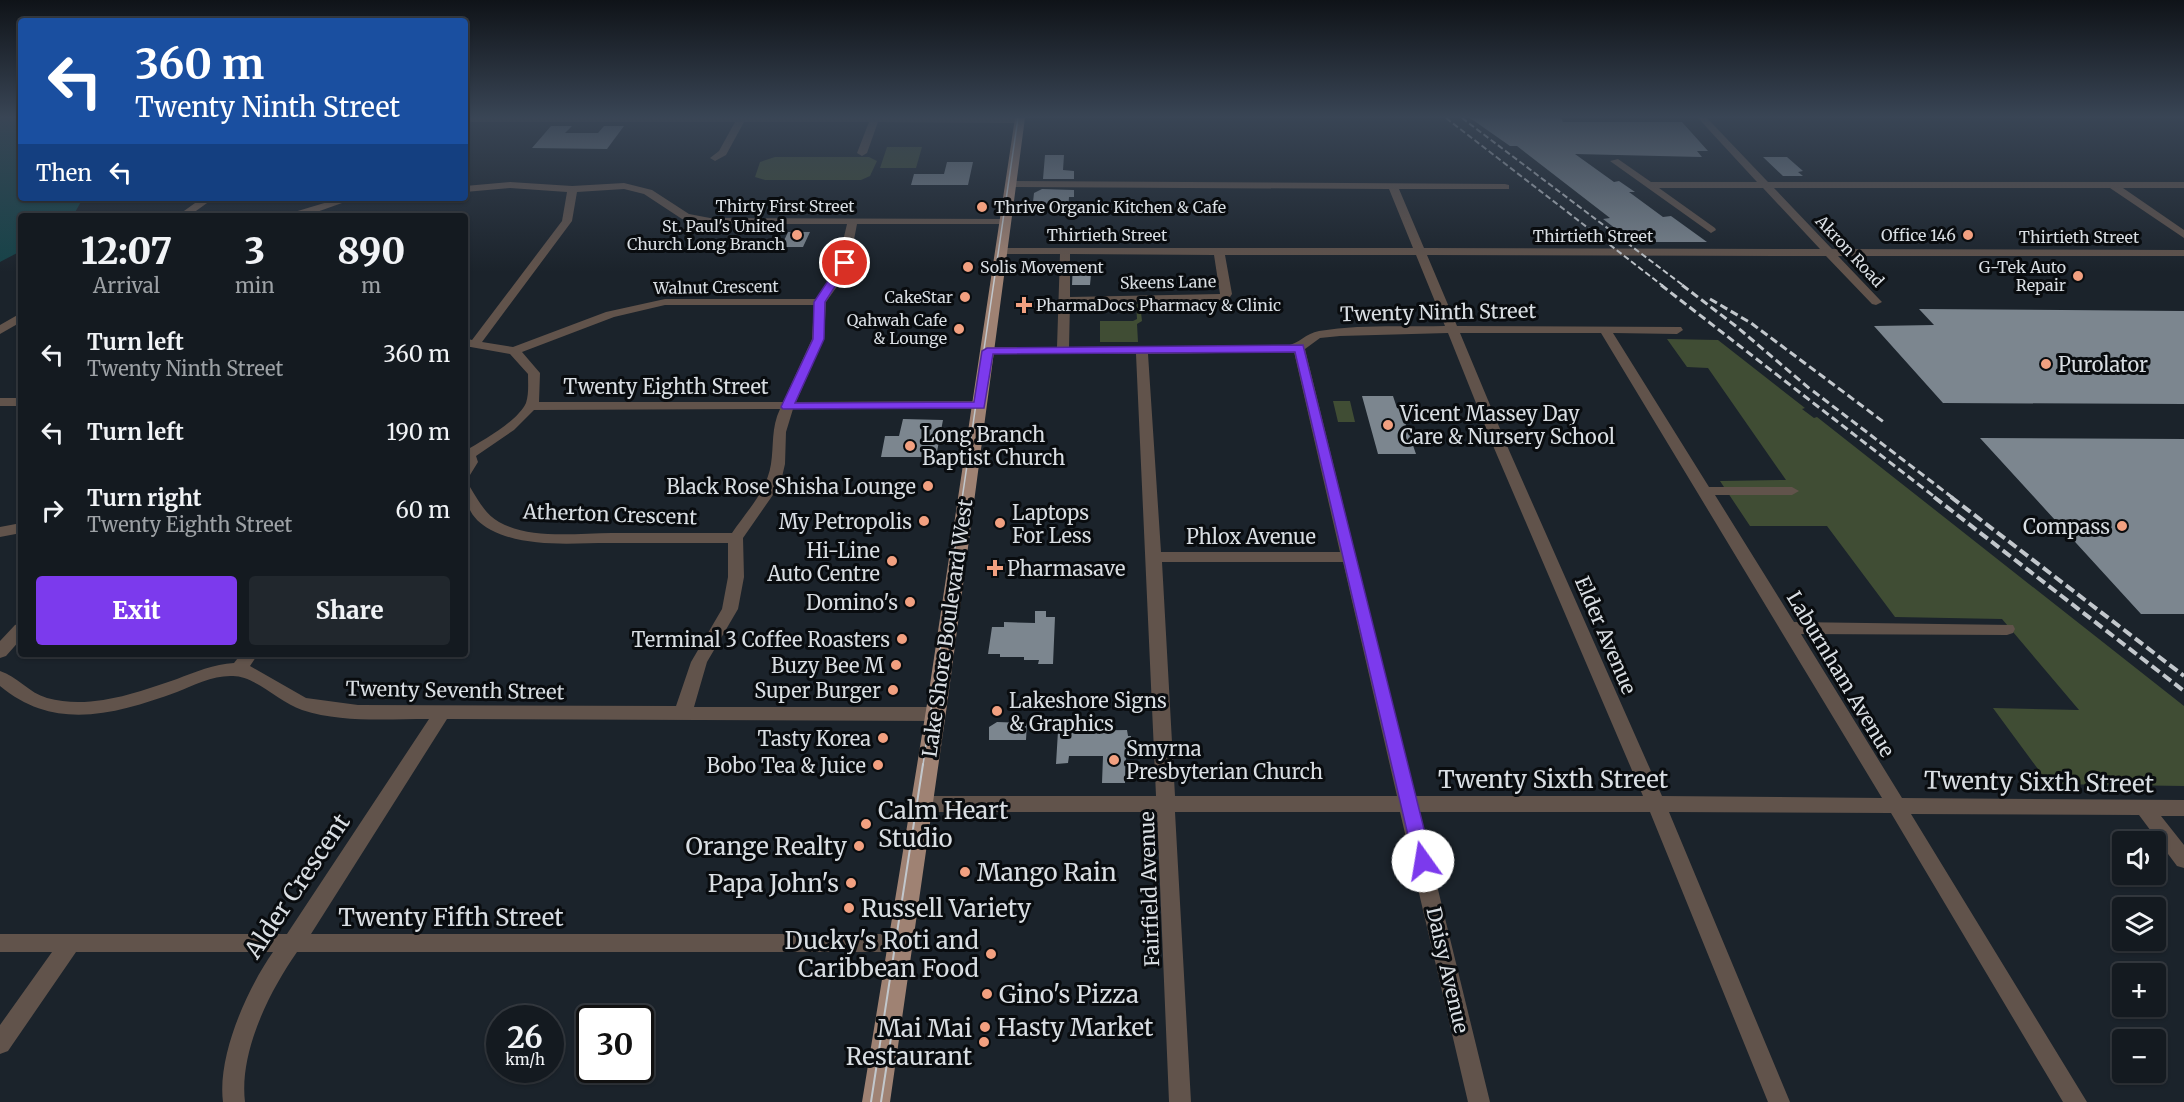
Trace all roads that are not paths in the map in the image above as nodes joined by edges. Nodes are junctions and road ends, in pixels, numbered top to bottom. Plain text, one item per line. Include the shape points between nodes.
1 (1013, 169) edge
2 (1627, 169) edge
3 (1751, 169) edge
4 (1011, 184) junction
5 (1650, 185) junction
6 (2112, 185) junction
7 (2184, 185) edge
8 (1393, 186) junction
9 (1767, 186) junction
10 (1505, 187) dead end
11 (468, 189) edge
12 (572, 189) junction
13 (204, 201) edge
14 (342, 201) edge
15 (186, 213) edge
16 (300, 213) edge
17 (853, 220) junction
18 (1006, 221) junction
19 (1711, 230) dead end
20 (2184, 235) edge
21 (1002, 251) junction
22 (1065, 251) junction
23 (1219, 252) junction
24 (1419, 252) junction
25 (2184, 253) edge
26 (1830, 254) junction
27 (1066, 300) junction
28 (820, 302) junction
29 (1875, 302) dead end
30 (18, 319) edge
31 (1454, 329) junction
32 (0, 330) edge
33 (1677, 330) dead end
34 (1606, 331) junction
35 (470, 342) edge
36 (1299, 348) junction
37 (514, 351) junction
38 (987, 351) junction
39 (1063, 351) junction
40 (1142, 351) junction
41 (0, 402) edge
42 (18, 402) edge
43 (531, 405) junction
44 (980, 405) junction
45 (787, 407) junction
46 (468, 454) edge
47 (1704, 491) junction
48 (1792, 491) dead end
49 (468, 496) edge
50 (18, 529) edge
51 (0, 532) edge
52 (736, 538) junction
53 (1154, 556) junction
54 (1348, 557) junction
55 (1789, 628) junction
56 (2007, 629) dead end
57 (18, 632) edge
58 (0, 652) edge
59 (248, 657) edge
60 (239, 669) junction
61 (0, 677) edge
62 (683, 712) junction
63 (441, 714) junction
64 (935, 714) junction
65 (922, 804) junction
66 (1656, 804) junction
67 (1166, 805) junction
68 (1410, 805) junction
69 (1896, 806) junction
70 (2144, 808) junction
71 (2184, 808) edge
72 (2184, 860) edge
73 (293, 941) junction
74 (0, 943) edge
75 (71, 943) junction
76 (901, 943) junction
77 (0, 1043) edge
78 (234, 1102) edge
79 (876, 1102) edge
80 (1180, 1102) edge
81 (1479, 1102) edge
82 (1779, 1102) edge
83 (2076, 1102) edge

1 - 4 main road, Lake Shore Boulevard West
2 - 5 street
3 - 9 street, Akron Road
4 - 8 street
4 - 18 main road, Lake Shore Boulevard West
5 - 9 street
5 - 19 street
6 - 7 street
6 - 9 street
6 - 20 street
8 - 10 street
8 - 24 street, Elder Avenue
9 - 26 street, Akron Road
11 - 12 street, Thirty First Street via 510,185
12 - 17 street, Thirty First Street via 633,188 648,192 686,217 701,220
12 - 35 street via 567,221
13 - 15 street
14 - 16 street
17 - 18 street, Thirty First Street
17 - 28 street via 842,271
18 - 21 main road, Lake Shore Boulevard West
21 - 22 street, Thirtieth Street
21 - 38 main road, Lake Shore Boulevard West
22 - 23 street, Thirtieth Street
22 - 27 street
23 - 24 street, Thirtieth Street
23 - 27 street, Skeens Lane via 1224,298
24 - 26 street, Thirtieth Street
24 - 31 street, Elder Avenue
25 - 26 street, Thirtieth Street
26 - 29 street, Akron Road
27 - 39 street
28 - 37 street, Walnut Crescent via 665,302 610,314
28 - 45 street via 818,339
30 - 32 street
31 - 34 street, Twenty Ninth Street
31 - 36 street, Twenty Ninth Street via 1340,332 1317,335
31 - 66 street, Elder Avenue
33 - 34 street, Twenty Ninth Street
34 - 47 street, Laburnham Avenue
35 - 37 street
36 - 40 street, Twenty Ninth Street
36 - 54 street, Daisy Avenue
37 - 43 street via 534,373
38 - 39 street, Twenty Ninth Street
38 - 44 main road, Lake Shore Boulevard West
39 - 40 street, Twenty Ninth Street
40 - 53 street, Fairfield Avenue
41 - 42 street
43 - 45 street, Twenty Eighth Street
43 - 46 street
44 - 45 street, Twenty Eighth Street
44 - 64 main road, Lake Shore Boulevard West
45 - 52 street via 779,432 775,477
47 - 48 street
47 - 55 street, Laburnham Avenue
49 - 52 street, Atherton Crescent via 484,518 500,529 526,535
50 - 51 street
52 - 62 street via 736,577 730,609 699,662
53 - 54 street, Phlox Avenue
53 - 67 street, Fairfield Avenue
54 - 68 street, Daisy Avenue
55 - 56 street
55 - 69 street, Laburnham Avenue
57 - 58 street
59 - 60 street
60 - 61 street via 217,672 134,701 87,709 31,701
60 - 63 street, Twenty Seventh Street via 293,700 317,707
62 - 63 street, Twenty Seventh Street
62 - 64 street, Twenty Seventh Street
63 - 73 street, Alder Crescent
64 - 65 main road, Lake Shore Boulevard West
65 - 67 street, Twenty Sixth Street
65 - 76 main road, Lake Shore Boulevard West
66 - 68 street, Twenty Sixth Street
66 - 69 street, Twenty Sixth Street
66 - 82 street, Elder Avenue
67 - 68 street, Twenty Sixth Street
67 - 80 street, Fairfield Avenue
68 - 81 street, Daisy Avenue
69 - 70 street, Twenty Sixth Street
69 - 83 street, Laburnham Avenue
70 - 71 street, Twenty Sixth Street
70 - 72 street
73 - 75 street, Twenty Fifth Street
73 - 76 street, Twenty Fifth Street
73 - 78 street, Alder Crescent via 260,991 232,1082
74 - 75 street, Twenty Fifth Street
75 - 77 street
76 - 79 main road, Lake Shore Boulevard West

